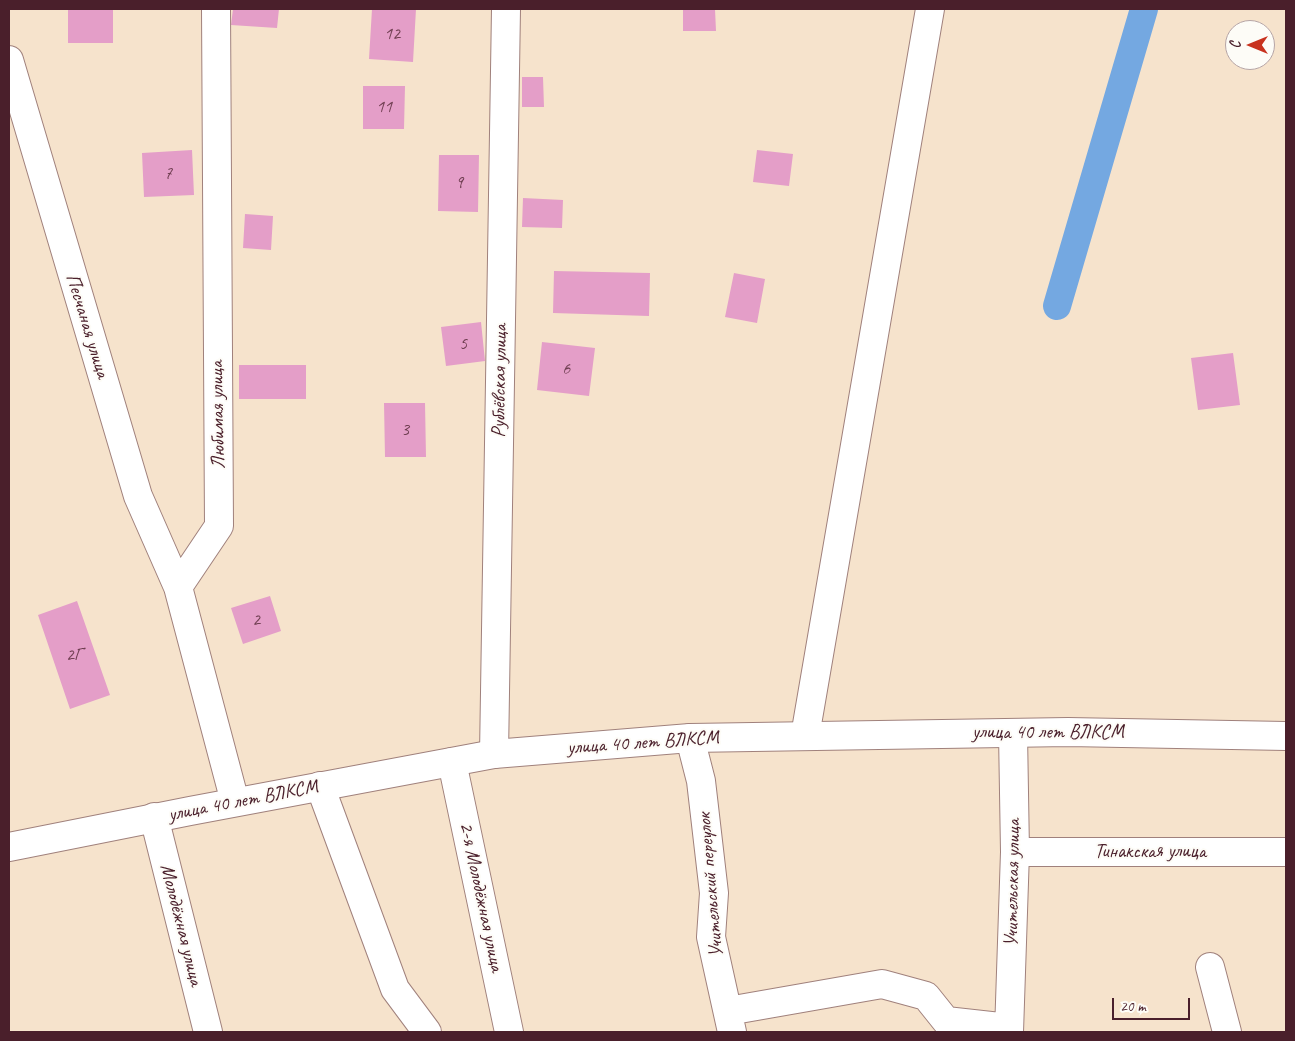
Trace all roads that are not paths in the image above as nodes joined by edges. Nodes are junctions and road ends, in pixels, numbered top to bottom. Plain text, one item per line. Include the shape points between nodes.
1 (216, 9) edge
2 (506, 9) edge
3 (930, 9) edge
4 (9, 60) edge
5 (178, 587) junction
6 (1013, 733) junction
7 (805, 736) junction
8 (1286, 736) edge
9 (690, 738) junction
10 (494, 754) junction
11 (452, 762) junction
12 (320, 786) junction
13 (235, 802) junction
14 (154, 817) junction
15 (9, 847) edge
16 (1015, 852) junction
17 (1286, 852) edge
18 (1210, 967) dead end
19 (730, 1022) edge
20 (1009, 1030) edge
21 (208, 1032) edge
22 (428, 1032) edge
23 (509, 1032) edge
24 (1227, 1032) edge

1 - 5 street, Любимая улица via 219,526
2 - 10 street, Рублёвская улица
3 - 7 street
4 - 5 street, Песчаная улица via 138,496
5 - 13 street
6 - 7 street, улица 40 лет ВЛКСМ
6 - 8 street, улица 40 лет ВЛКСМ
6 - 16 street, Учительская улица
7 - 9 street, улица 40 лет ВЛКСМ
9 - 10 street, улица 40 лет ВЛКСМ
9 - 19 street, Учительский переулок via 700,781 714,893 711,937
10 - 11 street, улица 40 лет ВЛКСМ
11 - 12 street, улица 40 лет ВЛКСМ
11 - 23 street, 2-я Молодёжная улица
12 - 13 street, улица 40 лет ВЛКСМ
12 - 22 street via 395,989
13 - 14 street, улица 40 лет ВЛКСМ
14 - 15 street, улица 40 лет ВЛКСМ
14 - 21 street, Молодёжная улица
16 - 17 street, Тинакская улица
16 - 20 street, Учительская улица
18 - 24 street
19 - 20 street via 882,984 926,996 946,1021

